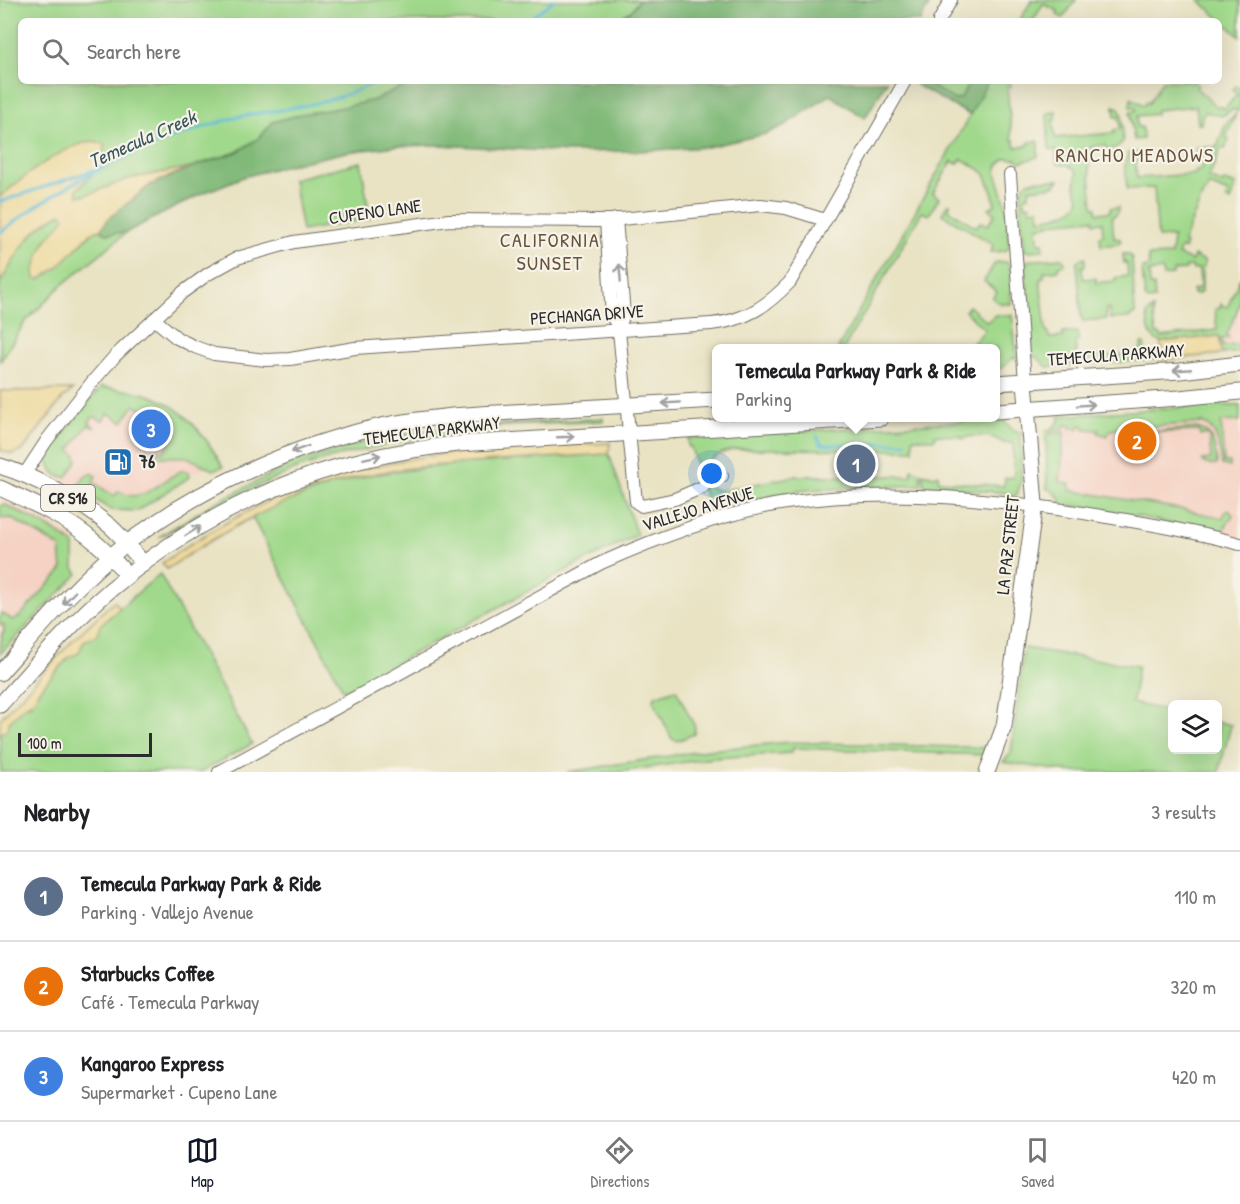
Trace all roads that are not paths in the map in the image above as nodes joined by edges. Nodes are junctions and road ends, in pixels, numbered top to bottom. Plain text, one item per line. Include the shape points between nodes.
1 (951, 0) edge
2 (941, 18) edge
3 (903, 84) edge
4 (1010, 175) dead end
5 (611, 220) junction
6 (825, 220) junction
7 (154, 319) junction
8 (619, 328) junction
9 (1240, 364) edge
10 (1025, 382) junction
11 (1000, 383) edge
12 (1240, 392) edge
13 (712, 400) edge
14 (626, 405) junction
15 (1027, 409) junction
16 (1000, 411) edge
17 (806, 422) edge
18 (630, 434) junction
19 (0, 466) edge
20 (24, 475) junction
21 (722, 476) dead end
22 (0, 488) edge
23 (1035, 504) junction
24 (126, 544) junction
25 (1240, 544) edge
26 (110, 557) junction
27 (144, 564) junction
28 (129, 576) junction
29 (0, 673) edge
30 (0, 705) edge
31 (219, 772) edge
32 (987, 772) edge

1 - 2 street
3 - 6 street, PECHANGA DRIVE
4 - 10 street, LA PAZ STREET
5 - 6 street, CUPENO LANE via 761,205
5 - 7 street, CUPENO LANE via 449,220 294,242 237,258 183,292
5 - 8 street via 612,317
6 - 8 street, PECHANGA DRIVE via 790,282 744,318 727,323
7 - 8 street, PECHANGA DRIVE via 177,338 214,354 266,360 356,348
7 - 20 street, CUPENO LANE via 93,381
8 - 14 street
9 -> 10 main road, TEMECULA PARKWAY
10 - 11 main road, TEMECULA PARKWAY
10 - 15 main road, LA PAZ STREET
15 -> 12 main road
13 -> 14 main road, TEMECULA PARKWAY
14 - 18 street
14 -> 24 main road, TEMECULA PARKWAY via 428,419 382,426 312,445 215,489
15 - 16 main road
15 - 23 main road, LA PAZ STREET
17 - 18 main road, TEMECULA PARKWAY
18 - 21 street via 636,502 642,506 675,499
27 -> 18 main road, TEMECULA PARKWAY via 223,514 292,481 343,464 428,447
19 - 20 main road, CR S16
20 - 24 main road, CR S16 via 98,517
22 - 26 main road, CR S16 via 56,515
23 - 25 street, VALLEJO AVENUE via 1179,529
23 - 31 street, VALLEJO AVENUE via 923,496 850,496 773,506 662,537 601,563
23 - 32 main road, LA PAZ STREET via 1005,726
24 - 26 main road, TEMECULA PARKWAY
24 - 27 main road, CR S16
26 - 28 main road, CR S16
26 -> 29 main road, TEMECULA PARKWAY
27 - 28 main road, TEMECULA PARKWAY
28 - 30 main road, TEMECULA PARKWAY via 79,620

